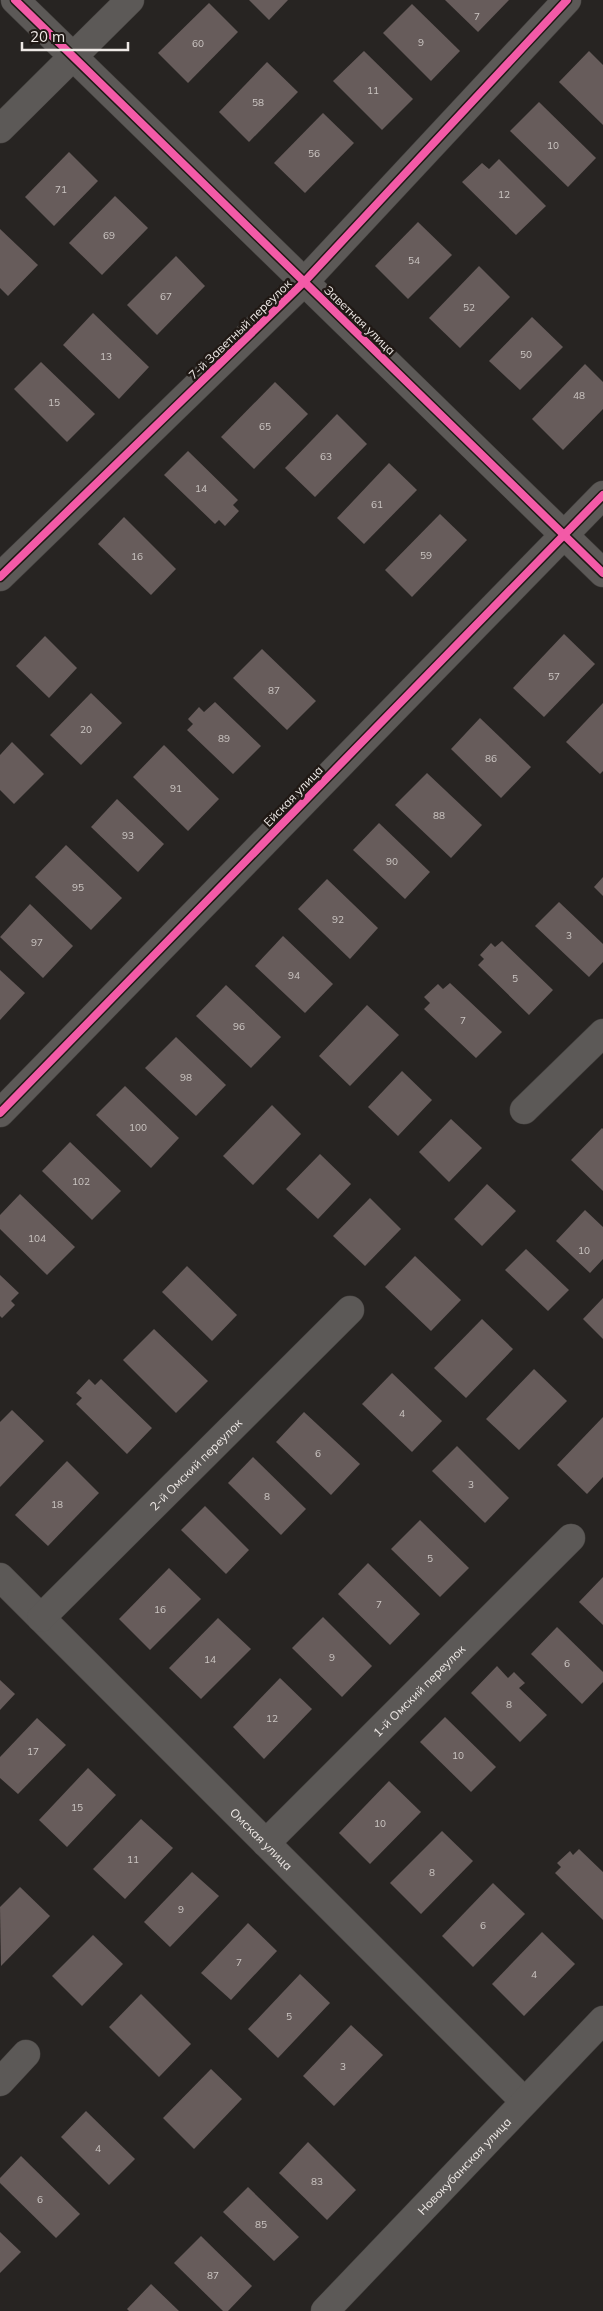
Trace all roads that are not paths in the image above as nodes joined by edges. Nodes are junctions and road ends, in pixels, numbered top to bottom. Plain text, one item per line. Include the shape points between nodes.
1 (15, 0) edge
2 (130, 0) edge
3 (567, 0) edge
4 (72, 57) junction
5 (0, 130) edge
6 (305, 281) junction
7 (603, 495) edge
8 (564, 534) junction
9 (603, 573) edge
10 (0, 577) edge
11 (603, 1033) edge
12 (524, 1110) dead end
13 (0, 1114) edge
14 (350, 1310) dead end
15 (571, 1538) dead end
16 (0, 1577) edge
17 (42, 1618) junction
18 (266, 1843) junction
19 (603, 2020) edge
20 (26, 2054) dead end
21 (0, 2082) edge
22 (524, 2101) junction
23 (325, 2311) edge

1 - 4 street, Заветная улица
2 - 4 street
3 - 6 street, 7-й Заветный переулок
4 - 5 street
4 - 6 street, Заветная улица
6 - 8 street, Заветная улица
6 - 10 street, 7-й Заветный переулок
7 - 8 street, Ейская улица
8 - 9 street, Заветная улица
8 - 13 street, Ейская улица
11 - 12 street
14 - 17 street, 2-й Омский переулок
15 - 18 street, 1-й Омский переулок
16 - 17 street, Омская улица
17 - 18 street, Омская улица
18 - 22 street, Омская улица
19 - 22 street, Новокубанская улица
20 - 21 street
22 - 23 street, Новокубанская улица

